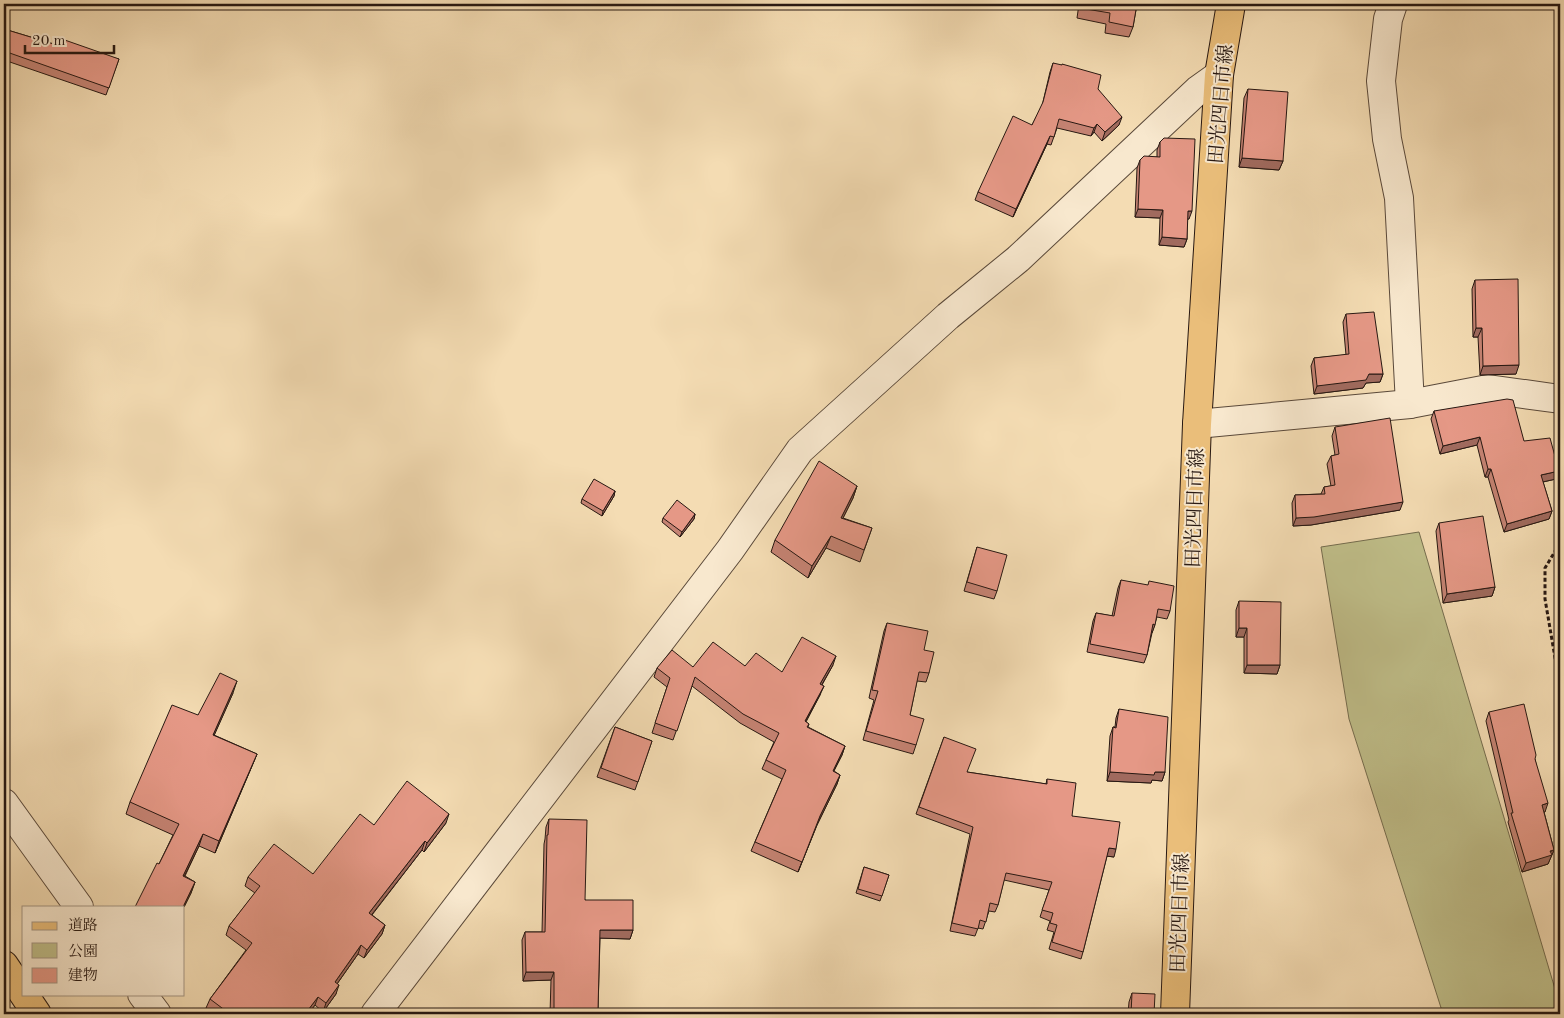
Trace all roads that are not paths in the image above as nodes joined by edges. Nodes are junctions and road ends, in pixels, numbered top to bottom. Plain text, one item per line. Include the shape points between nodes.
1 (1231, 4) edge
2 (1393, 4) edge
3 (1220, 75) junction
4 (1560, 399) edge
5 (1410, 404) junction
6 (1197, 424) junction
7 (4, 803) edge
8 (78, 906) edge
9 (4, 965) edge
10 (22, 992) edge
11 (25, 996) edge
12 (144, 996) edge
13 (37, 1014) edge
14 (157, 1014) edge
15 (375, 1014) edge
16 (1175, 1014) edge

1 - 3 main road, 田光四日市線
2 - 5 street via 1381,81 1387,139 1399,198
3 - 6 main road, 田光四日市線
3 - 15 street via 1198,90 1018,259 948,316 800,450 730,550
4 - 5 street via 1488,389
5 - 6 street
6 - 16 main road, 田光四日市線
7 - 8 street
9 - 10 main road
11 - 13 main road
12 - 14 street

